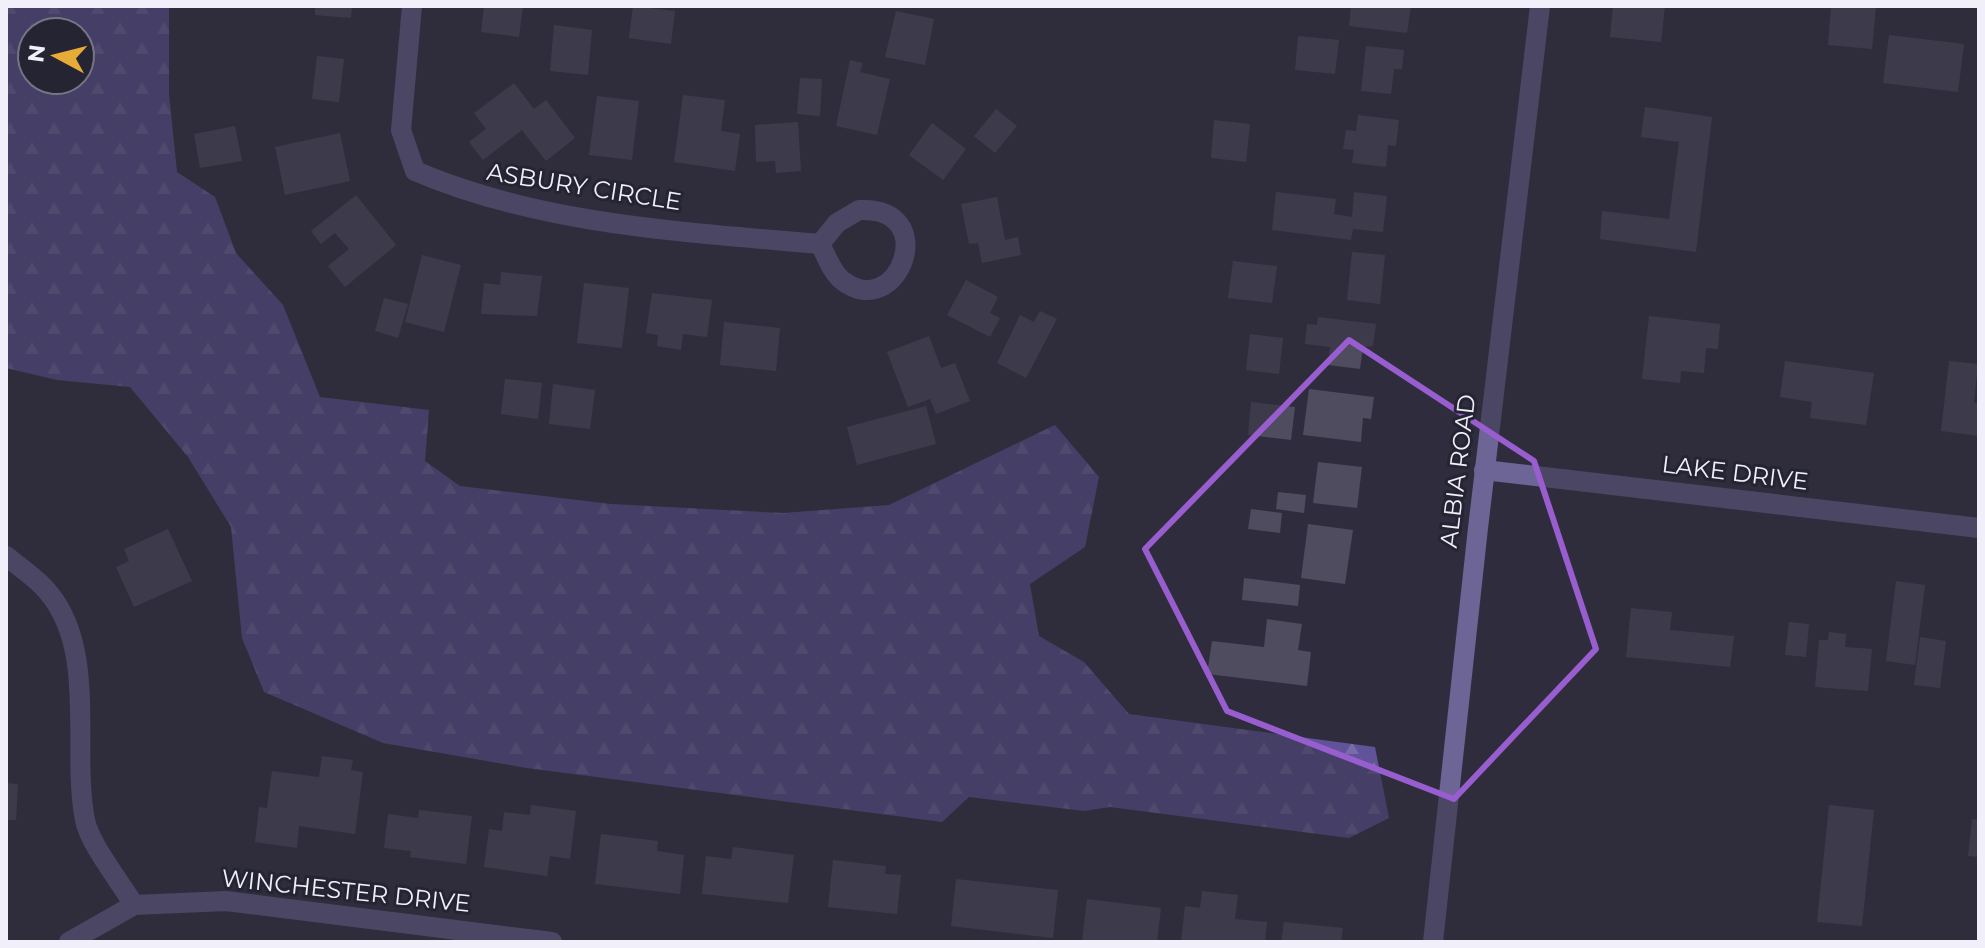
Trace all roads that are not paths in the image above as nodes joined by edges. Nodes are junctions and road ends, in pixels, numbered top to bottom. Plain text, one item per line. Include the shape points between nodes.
1 (412, 6) edge
2 (1540, 6) edge
3 (820, 244) junction
4 (1484, 470) junction
5 (1979, 528) edge
6 (6, 556) edge
7 (134, 905) junction
8 (69, 942) edge
9 (552, 942) edge
10 (1433, 942) edge

1 - 3 street, ASBURY CIRCLE via 401,130 415,171 466,193 527,208
2 - 4 street, ALBIA ROAD
3 - 3 street via 835,273 857,288 883,286 906,256 902,231 894,220 872,210 847,215
4 - 5 street, LAKE DRIVE
4 - 10 street, ALBIA ROAD
6 - 7 street via 49,592 74,643 81,709 77,762 85,824
7 - 8 street
7 - 9 street, WINCHESTER DRIVE via 240,902

